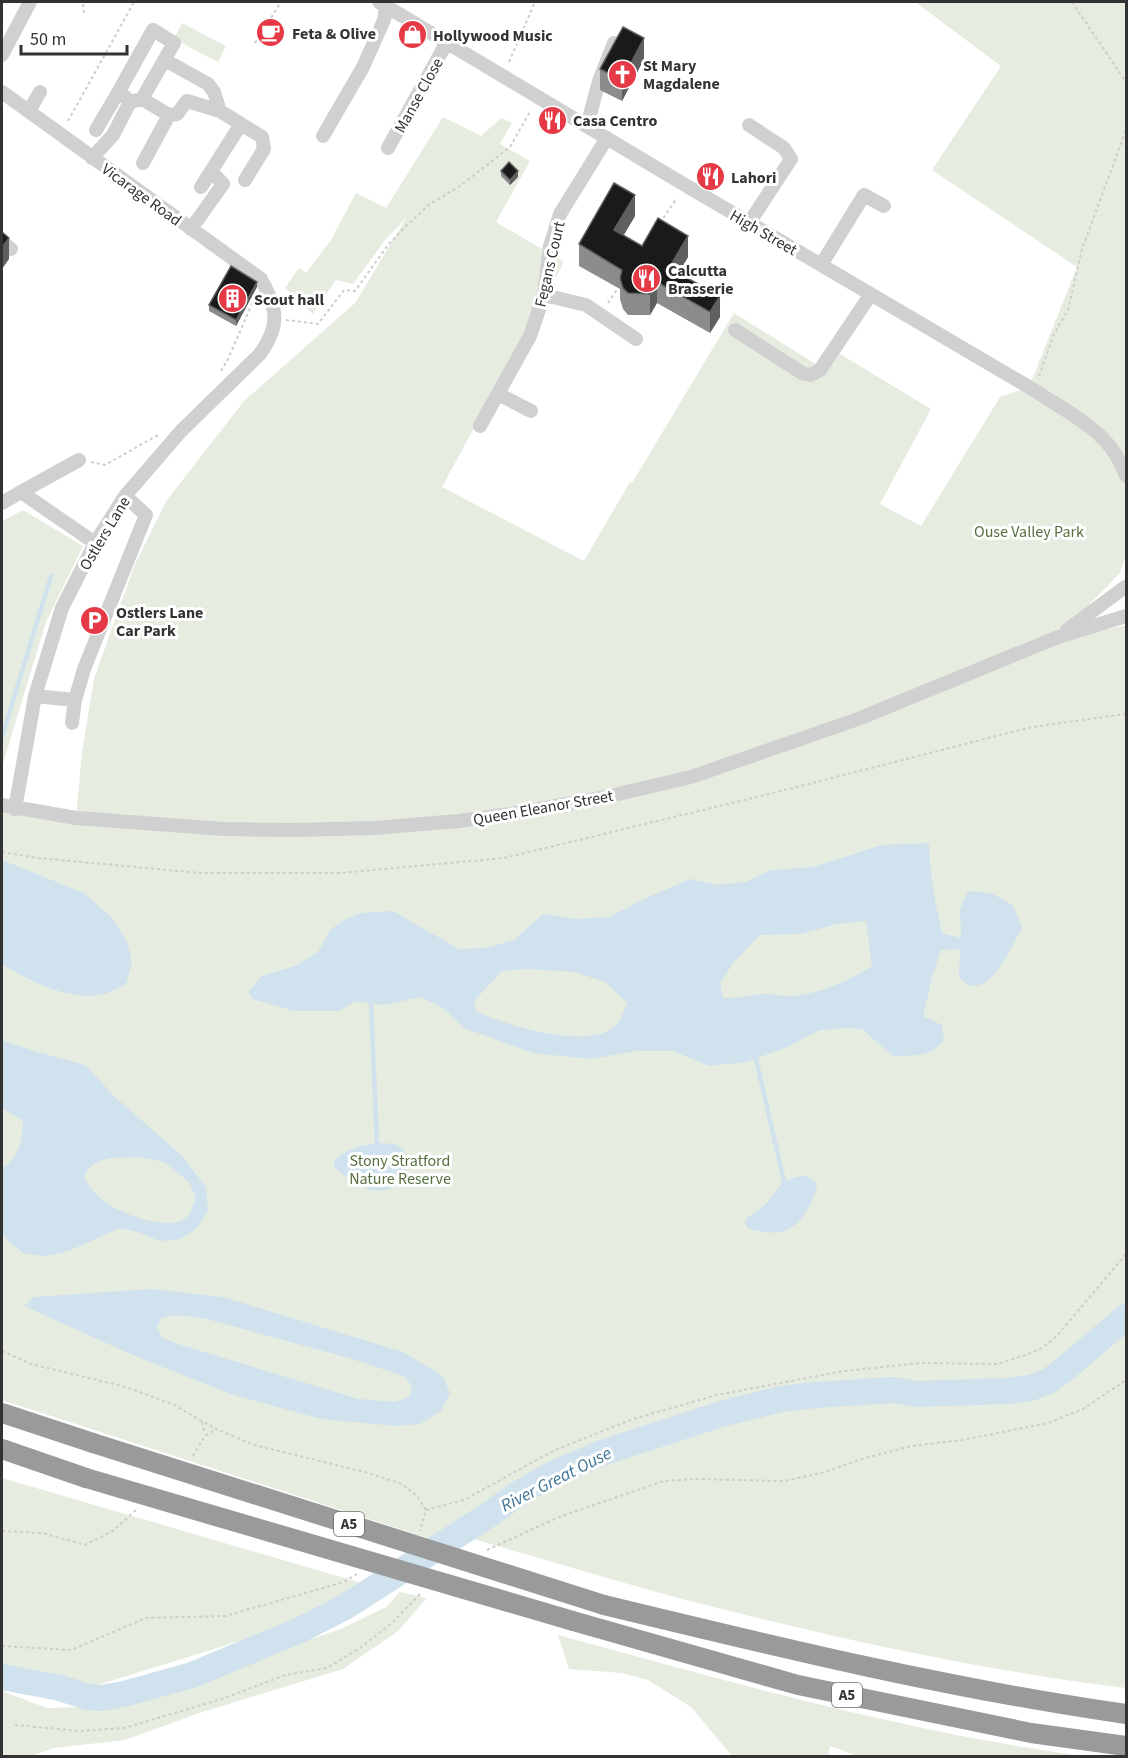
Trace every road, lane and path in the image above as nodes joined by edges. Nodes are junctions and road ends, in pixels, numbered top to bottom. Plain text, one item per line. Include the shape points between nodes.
1 (30, 2) edge
2 (85, 2) edge
3 (134, 2) edge
4 (281, 2) edge
5 (536, 2) edge
6 (1072, 2) edge
7 (384, 3) edge
8 (84, 13) dead end
9 (447, 42) junction
10 (255, 43) dead end
11 (614, 44) edge
12 (2, 55) edge
13 (165, 60) junction
14 (503, 75) junction
15 (1126, 82) edge
16 (119, 91) junction
17 (2, 92) edge
18 (40, 92) dead end
19 (538, 96) junction
20 (136, 100) junction
21 (29, 111) junction
22 (220, 111) junction
23 (169, 115) junction
24 (241, 124) junction
25 (749, 124) dead end
26 (586, 126) junction
27 (96, 130) dead end
28 (1126, 130) edge
29 (61, 134) junction
30 (323, 136) dead end
31 (607, 138) junction
32 (388, 148) dead end
33 (92, 158) junction
34 (143, 163) dead end
35 (212, 172) junction
36 (245, 180) dead end
37 (685, 185) junction
38 (201, 188) dead end
39 (884, 206) dead end
40 (748, 223) junction
41 (660, 224) edge
42 (190, 229) junction
43 (821, 265) junction
44 (261, 279) junction
45 (618, 288) edge
46 (871, 294) junction
47 (544, 295) junction
48 (274, 304) joint
49 (600, 315) junction
50 (274, 318) junction
51 (735, 330) dead end
52 (636, 339) dead end
53 (221, 371) dead end
54 (1034, 390) junction
55 (498, 394) junction
56 (531, 411) dead end
57 (480, 426) dead end
58 (162, 433) dead end
59 (1121, 454) edge
60 (79, 460) joint
61 (1126, 476) edge
62 (21, 492) junction
63 (125, 496) junction
64 (2, 503) edge
65 (95, 543) junction
66 (1126, 591) edge
67 (1126, 616) edge
68 (1058, 637) junction
69 (36, 696) junction
70 (75, 700) junction
71 (72, 723) dead end
72 (8, 807) edge
73 (1126, 1254) edge
74 (2, 1351) edge
75 (1126, 1380) edge
76 (2, 1413) edge
77 (202, 1422) junction
78 (216, 1430) junction
79 (205, 1436) junction
80 (2, 1449) edge
81 (192, 1459) dead end
82 (138, 1507) dead end
83 (426, 1510) junction
84 (2, 1531) edge
85 (419, 1534) dead end
86 (484, 1551) dead end
87 (344, 1582) dead end
88 (417, 1596) dead end
89 (2, 1646) edge
90 (1126, 1714) edge
91 (15, 1725) dead end
92 (1126, 1746) edge
93 (831, 1756) edge
94 (838, 1756) edge

1 - 12 street
2 - 8 path
3 - 29 path
4 - 10 path
5 - 14 path
6 - 15 path
7 - 9 street, High Street
7 - 30 street via 384,20 363,68
9 - 14 street, High Street
9 - 32 street, Manse Close
11 - 26 street
13 - 16 street via 174,43 153,30
13 - 20 street
13 - 22 street via 208,84
14 - 19 street, High Street
16 - 20 street
16 - 27 street
17 - 21 street, Vicarage Road
18 - 21 street
19 - 26 street, High Street
19 - 50 path via 510,147 430,204 405,227 355,291 344,290 318,324
20 - 23 street
20 - 33 street
21 - 29 street, Vicarage Road
22 - 23 street via 187,101 177,114
22 - 24 street
23 - 34 street
24 - 35 street
24 - 36 street via 262,137 264,149
25 - 40 street via 784,148 791,159
26 - 31 street, High Street
28 - 54 path via 1082,249 1068,310 1054,334
29 - 33 street, Vicarage Road
31 - 37 street, High Street
31 - 47 street, Fegans Court via 560,214 550,246
33 - 42 street, Vicarage Road
35 - 38 street
35 - 42 street via 223,184
37 - 40 street, High Street
37 - 41 path
39 - 43 street via 864,195
40 - 43 street, High Street
42 - 44 street, Vicarage Road
43 - 46 street, High Street
44 - 48 street, Vicarage Road
44 - 53 path
45 - 49 path
46 - 51 street via 820,370 811,375
46 - 54 street, High Street
47 - 49 street via 586,305
47 - 55 street, Fegans Court via 530,336
48 - 50 street, Ostlers Lane
49 - 52 street
50 - 63 street, Ostlers Lane via 270,340 260,354 182,431
54 - 59 street, High Street via 1087,425
55 - 56 street
55 - 57 street, Fegans Court
58 - 60 path via 105,465
59 - 61 street
60 - 62 street
62 - 64 street
62 - 65 street
63 - 65 street, Ostlers Lane
63 - 70 street via 146,515
65 - 69 street, Ostlers Lane via 62,608
66 - 68 street, Queen Eleanor Street
67 - 68 street, Queen Eleanor Street
68 - 72 street, Queen Eleanor Street via 858,719 702,773 601,798 517,813 374,828 293,830 76,818
69 - 70 street
69 - 72 street, Ostlers Lane
70 - 71 street
73 - 83 path via 1055,1338 1011,1361 920,1363 844,1371 717,1395 622,1424 555,1450 464,1500
74 - 77 path via 31,1364 126,1387 172,1404
75 - 86 path via 1083,1409 1048,1423 912,1446 784,1481 664,1481 559,1517
76 - 90 highway, A5, bridge via 604,1605 805,1654 1048,1703
77 - 78 path
77 - 79 path
78 - 79 path
78 - 83 path via 254,1445 402,1484
79 - 81 path
80 - 92 highway, A5, bridge via 86,1478 798,1685 1031,1733
82 - 84 path via 113,1531 85,1545 42,1533
83 - 85 path
87 - 89 path via 225,1616 146,1618 71,1650
88 - 91 path via 392,1623 327,1668 285,1675 222,1699 124,1728 80,1731
93 - 94 path

